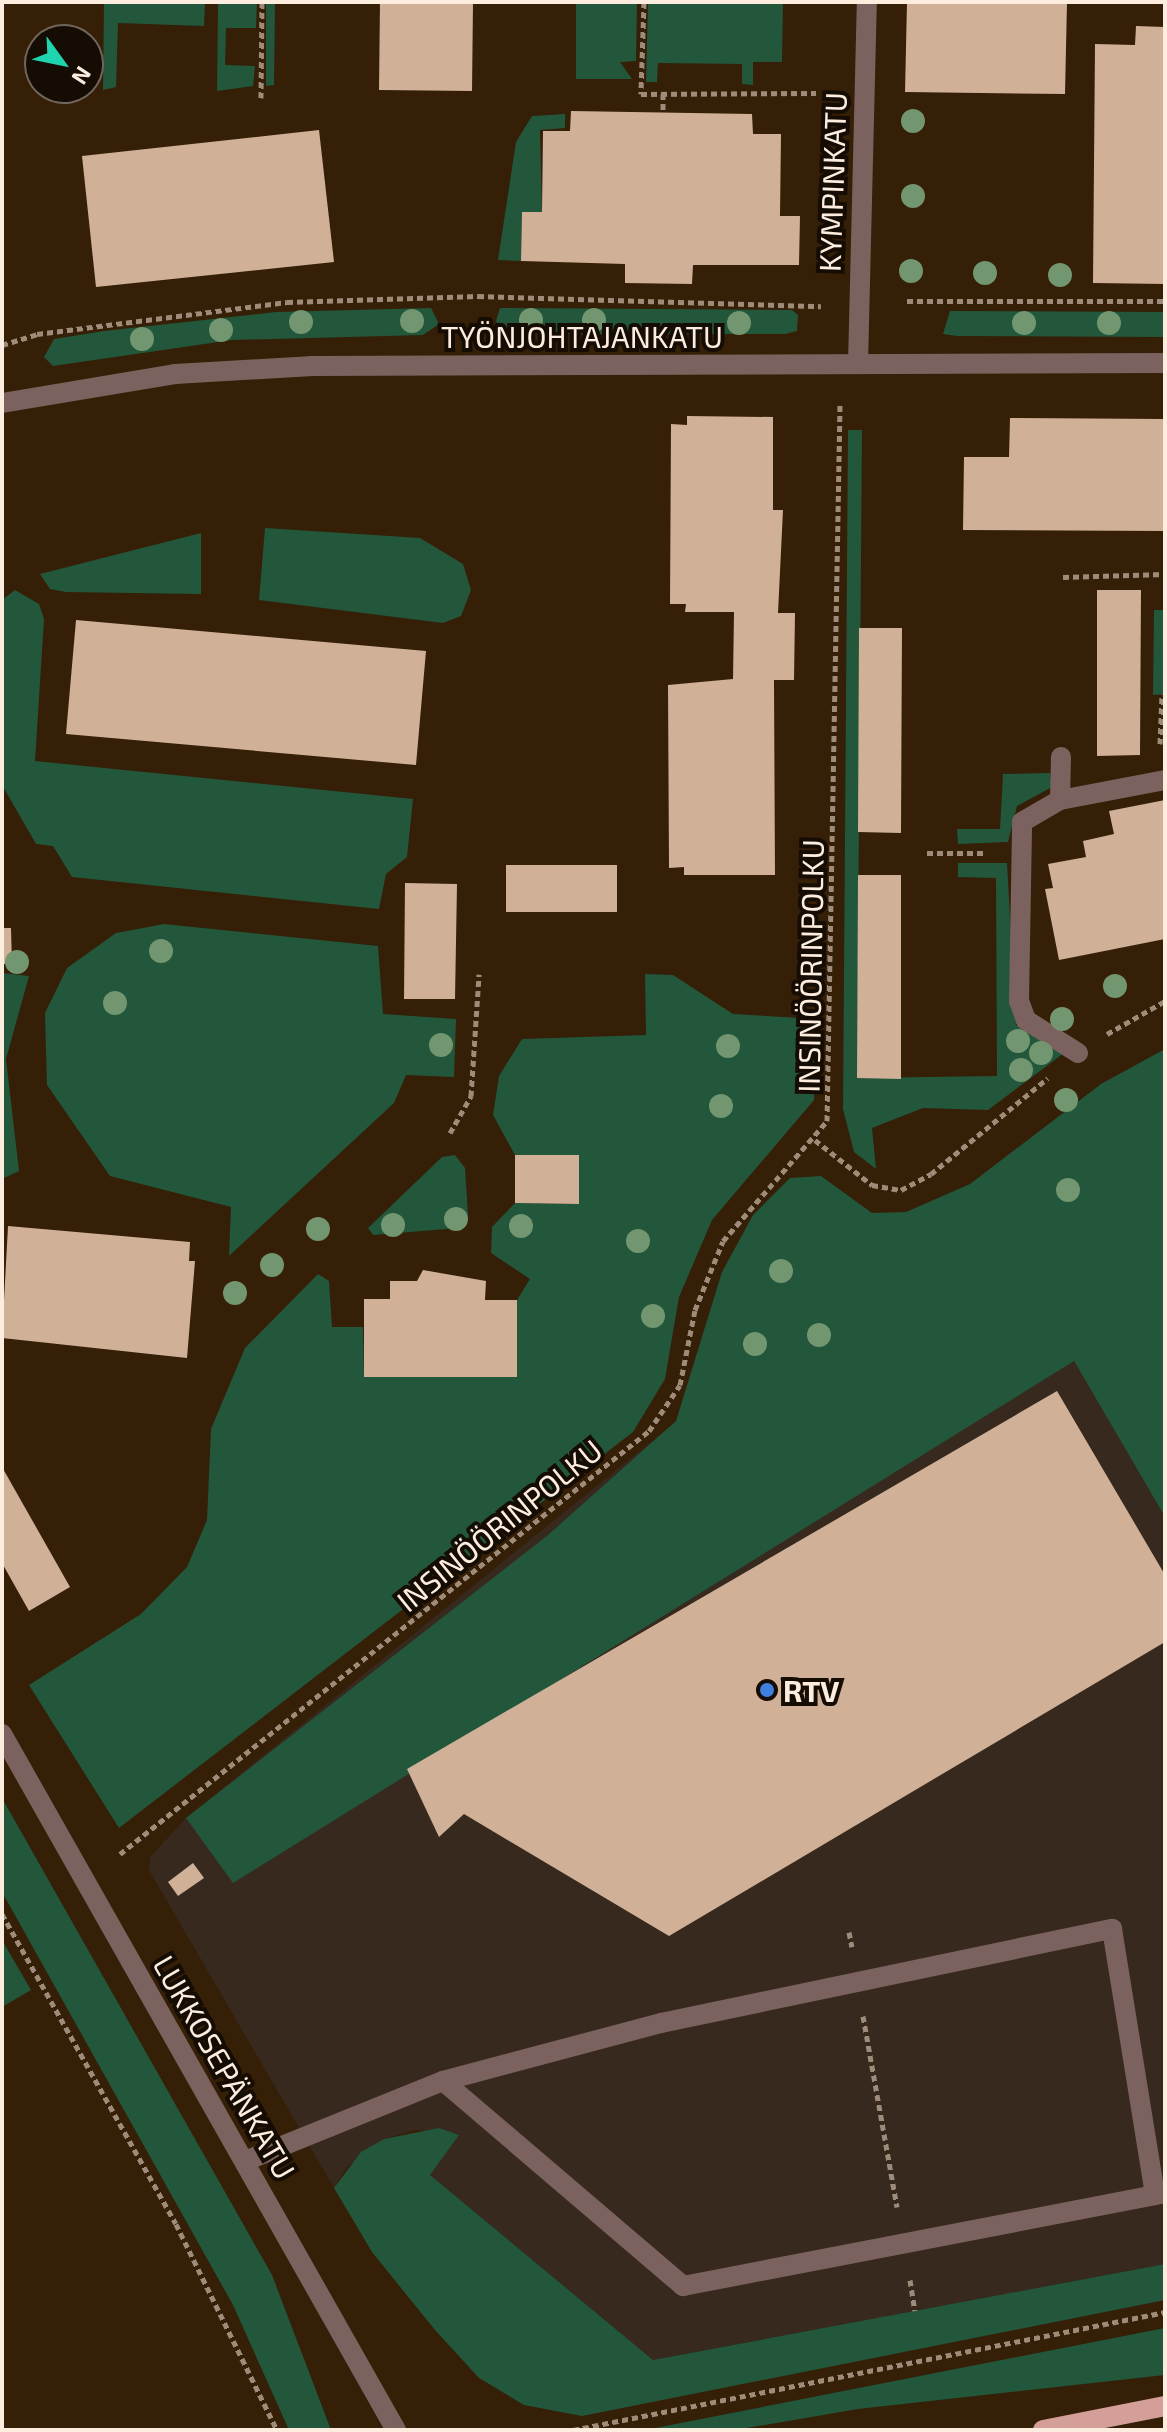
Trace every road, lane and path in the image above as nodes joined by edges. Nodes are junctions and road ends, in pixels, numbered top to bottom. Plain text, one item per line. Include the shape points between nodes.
1 (262, 2) edge
2 (644, 2) edge
3 (867, 2) edge
4 (663, 93) junction
5 (816, 93) dead end
6 (261, 98) dead end
7 (663, 113) dead end
8 (907, 301) dead end
9 (1165, 301) edge
10 (826, 306) dead end
11 (2, 345) edge
12 (1165, 363) edge
13 (858, 364) junction
14 (840, 394) dead end
15 (2, 403) edge
16 (1165, 574) edge
17 (1063, 577) dead end
18 (1162, 694) dead end
19 (1061, 757) dead end
20 (1162, 780) edge
21 (1060, 800) junction
22 (927, 853) dead end
23 (1017, 853) junction
24 (479, 974) dead end
25 (1165, 1001) edge
26 (1078, 1053) junction
27 (450, 1133) dead end
28 (815, 1140) junction
29 (2, 1734) edge
30 (120, 1854) dead end
31 (2, 1914) edge
32 (849, 1932) dead end
33 (857, 1982) junction
34 (443, 2081) junction
35 (245, 2161) junction
36 (1160, 2194) edge
37 (904, 2244) junction
38 (915, 2311) dead end
39 (1165, 2312) edge
40 (1165, 2406) edge
41 (277, 2430) edge
42 (396, 2430) edge
43 (573, 2430) edge
44 (1043, 2430) edge

1 - 6 path
2 - 4 path via 641,94
3 - 13 street, KYMPINKATU
4 - 5 path
4 - 7 path
8 - 9 path
10 - 11 path via 478,296 287,302 37,334
12 - 13 street, TYÖNJOHTAJANKATU
13 - 15 street, TYÖNJOHTAJANKATU via 313,366 175,374
14 - 28 path, INSINÖÖRINPOLKU via 830,1101
16 - 17 path
18 - 20 path
19 - 21 street
20 - 21 street
21 - 23 street via 1022,822
22 - 23 path
23 - 26 street via 1019,1001 1026,1020
24 - 27 path via 471,1096
25 - 26 path
26 - 28 path via 931,1174 901,1190 872,1185
28 - 30 path, INSINÖÖRINPOLKU via 723,1241 695,1310 680,1385 649,1431
29 - 35 street, LUKKOSEPÄNKATU
31 - 41 path via 176,2224
32 - 33 path
33 - 34 street via 661,2023
33 - 36 street via 1112,1929
33 - 37 path
34 - 35 street
34 - 37 street via 683,2286
35 - 42 street, LUKKOSEPÄNKATU
36 - 37 street
37 - 38 path
39 - 43 path
40 - 44 main road

